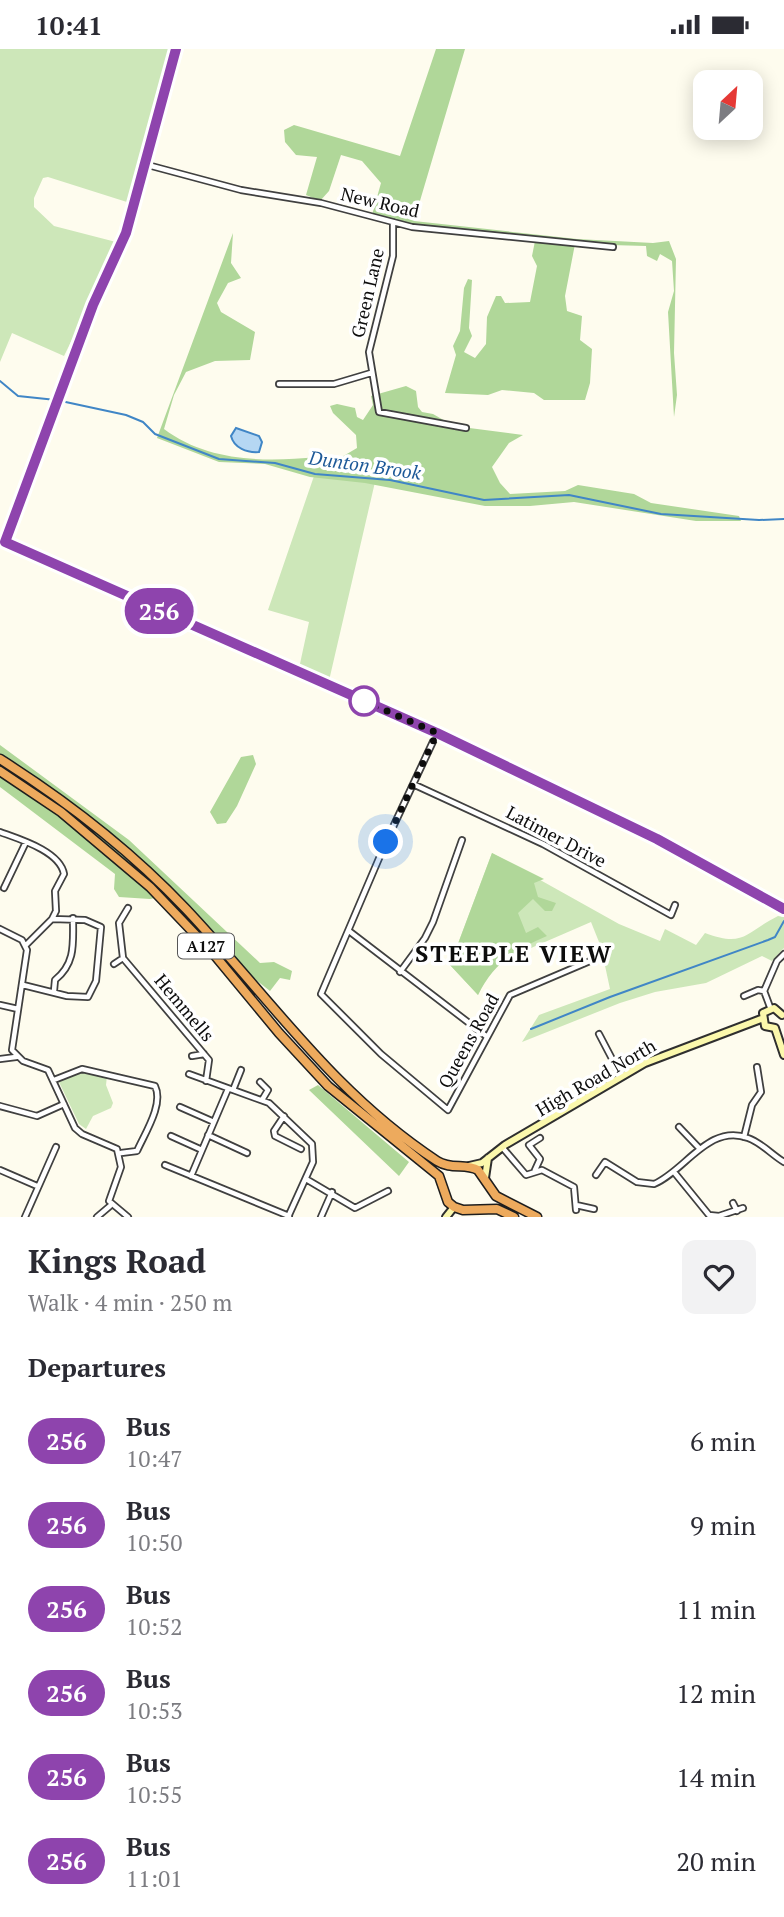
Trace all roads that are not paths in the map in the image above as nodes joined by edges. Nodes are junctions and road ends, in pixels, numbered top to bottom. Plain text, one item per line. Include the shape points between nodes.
1 (176, 49) edge
2 (144, 164) junction
3 (393, 222) junction
4 (613, 247) dead end
5 (371, 373) junction
6 (279, 384) dead end
7 (467, 428) dead end
8 (2, 541) edge
9 (437, 733) junction
10 (0, 759) edge
11 (0, 771) edge
12 (415, 785) junction
13 (0, 832) edge
14 (463, 840) dead end
15 (26, 842) junction
16 (5, 888) dead end
17 (675, 905) dead end
18 (128, 908) dead end
19 (784, 909) edge
20 (73, 918) junction
21 (52, 919) junction
22 (0, 929) edge
23 (349, 931) junction
24 (26, 945) junction
25 (784, 954) edge
26 (123, 958) junction
27 (597, 958) dead end
28 (114, 964) dead end
29 (400, 972) junction
30 (23, 985) junction
31 (54, 991) junction
32 (764, 991) junction
33 (744, 996) dead end
34 (0, 1005) edge
35 (771, 1007) junction
36 (18, 1009) junction
37 (783, 1015) edge
38 (761, 1019) junction
39 (775, 1028) junction
40 (599, 1034) dead end
41 (486, 1036) junction
42 (204, 1054) junction
43 (784, 1055) edge
44 (192, 1056) dead end
45 (16, 1057) junction
46 (0, 1059) edge
47 (757, 1067) dead end
48 (241, 1070) dead end
49 (189, 1074) dead end
50 (621, 1076) junction
51 (54, 1080) junction
52 (206, 1081) junction
53 (260, 1082) dead end
54 (231, 1090) junction
55 (262, 1100) junction
56 (64, 1104) junction
57 (0, 1106) edge
58 (180, 1107) dead end
59 (284, 1116) junction
60 (214, 1122) junction
61 (679, 1127) dead end
62 (208, 1135) junction
63 (171, 1136) dead end
64 (744, 1137) junction
65 (540, 1138) dead end
66 (56, 1147) dead end
67 (502, 1147) junction
68 (301, 1149) dead end
69 (699, 1149) junction
70 (202, 1150) junction
71 (121, 1153) junction
72 (247, 1153) dead end
73 (489, 1156) junction
74 (784, 1162) edge
75 (165, 1165) dead end
76 (467, 1167) junction
77 (0, 1170) edge
78 (535, 1170) junction
79 (674, 1172) junction
80 (596, 1175) dead end
81 (191, 1176) junction
82 (485, 1178) junction
83 (306, 1179) junction
84 (37, 1186) junction
85 (388, 1191) dead end
86 (332, 1192) junction
87 (733, 1203) dead end
88 (110, 1206) junction
89 (454, 1207) junction
90 (743, 1208) dead end
91 (594, 1209) dead end
92 (737, 1210) junction
93 (709, 1216) edge
94 (25, 1217) edge
95 (97, 1217) edge
96 (128, 1217) edge
97 (289, 1217) edge
98 (321, 1217) edge
99 (446, 1217) edge
100 (514, 1217) edge
101 (537, 1217) edge

1 - 2 street
2 - 3 street, New Road
2 - 8 street via 126,233 93,305
3 - 4 street, New Road
3 - 5 street, Green Lane via 393,256 369,352
5 - 6 street via 334,384
5 - 7 street, Green Lane via 379,412
8 - 9 street
9 - 12 street
9 - 19 street via 657,839
10 - 76 highway, A127 via 69,805 157,880 306,1048 365,1106 437,1161 449,1167
11 - 89 highway, A127 via 61,812 150,887 328,1086 439,1176
12 - 17 street, Latimer Drive via 543,844 671,915
12 - 23 street
13 - 15 street
14 - 29 street via 433,922
15 - 16 street
15 - 21 street via 65,871 55,891
18 - 26 street via 119,923
20 - 21 street
20 - 31 street via 72,957 66,972 55,980
20 - 31 street via 101,927 96,981 88,997
21 - 24 street
22 - 24 street
23 - 29 street
23 - 41 street, Queens Road via 321,994 381,1054 448,1110
24 - 30 street
25 - 32 street
26 - 28 street
26 - 42 street, Hemmells
27 - 41 street, Queens Road via 517,989 504,1002
29 - 41 street
30 - 31 street
30 - 36 street
32 - 33 street
32 - 35 street
34 - 36 street
35 - 37 street
35 - 38 street
36 - 45 street via 12,1049
37 - 39 street
38 - 39 street via 765,1026
38 - 50 street, High Road North via 678,1049
39 - 43 street
40 - 50 street
42 - 44 street
42 - 52 street, Hemmells via 210,1065
45 - 46 street
45 - 51 street via 39,1064
47 - 64 street via 761,1092 752,1105
48 - 54 street
49 - 52 street
50 - 67 street, High Road North
51 - 56 street
51 - 71 street via 82,1069 155,1086 157,1104 137,1151
52 - 54 street
53 - 55 street via 268,1090
54 - 55 street
54 - 60 street
55 - 59 street
56 - 57 street via 37,1116
56 - 71 street via 75,1128
58 - 60 street
59 - 68 street via 275,1136
59 - 83 street via 312,1144 313,1162
60 - 62 street
61 - 69 street
62 - 70 street
62 - 72 street
63 - 70 street
64 - 69 street via 714,1140
64 - 74 street
65 - 78 street via 529,1145 540,1159
66 - 84 street
67 - 73 street, High Road North
67 - 78 street via 526,1175
69 - 79 street
70 - 81 street
71 - 88 street via 121,1167 108,1195
73 - 76 street, High Road North
73 - 82 street
75 - 81 street
76 - 82 highway, A127
77 - 84 street
78 - 91 street via 547,1171 574,1187 576,1208
79 - 80 street via 645,1184 605,1162
79 - 93 street
81 - 97 street
82 - 101 highway, A127 via 496,1196
83 - 86 street
83 - 97 street
84 - 94 street
85 - 86 street via 355,1207
86 - 98 street
87 - 92 street
88 - 95 street
88 - 96 street
89 - 99 street
89 - 100 highway via 497,1209
90 - 92 street
92 - 93 street

